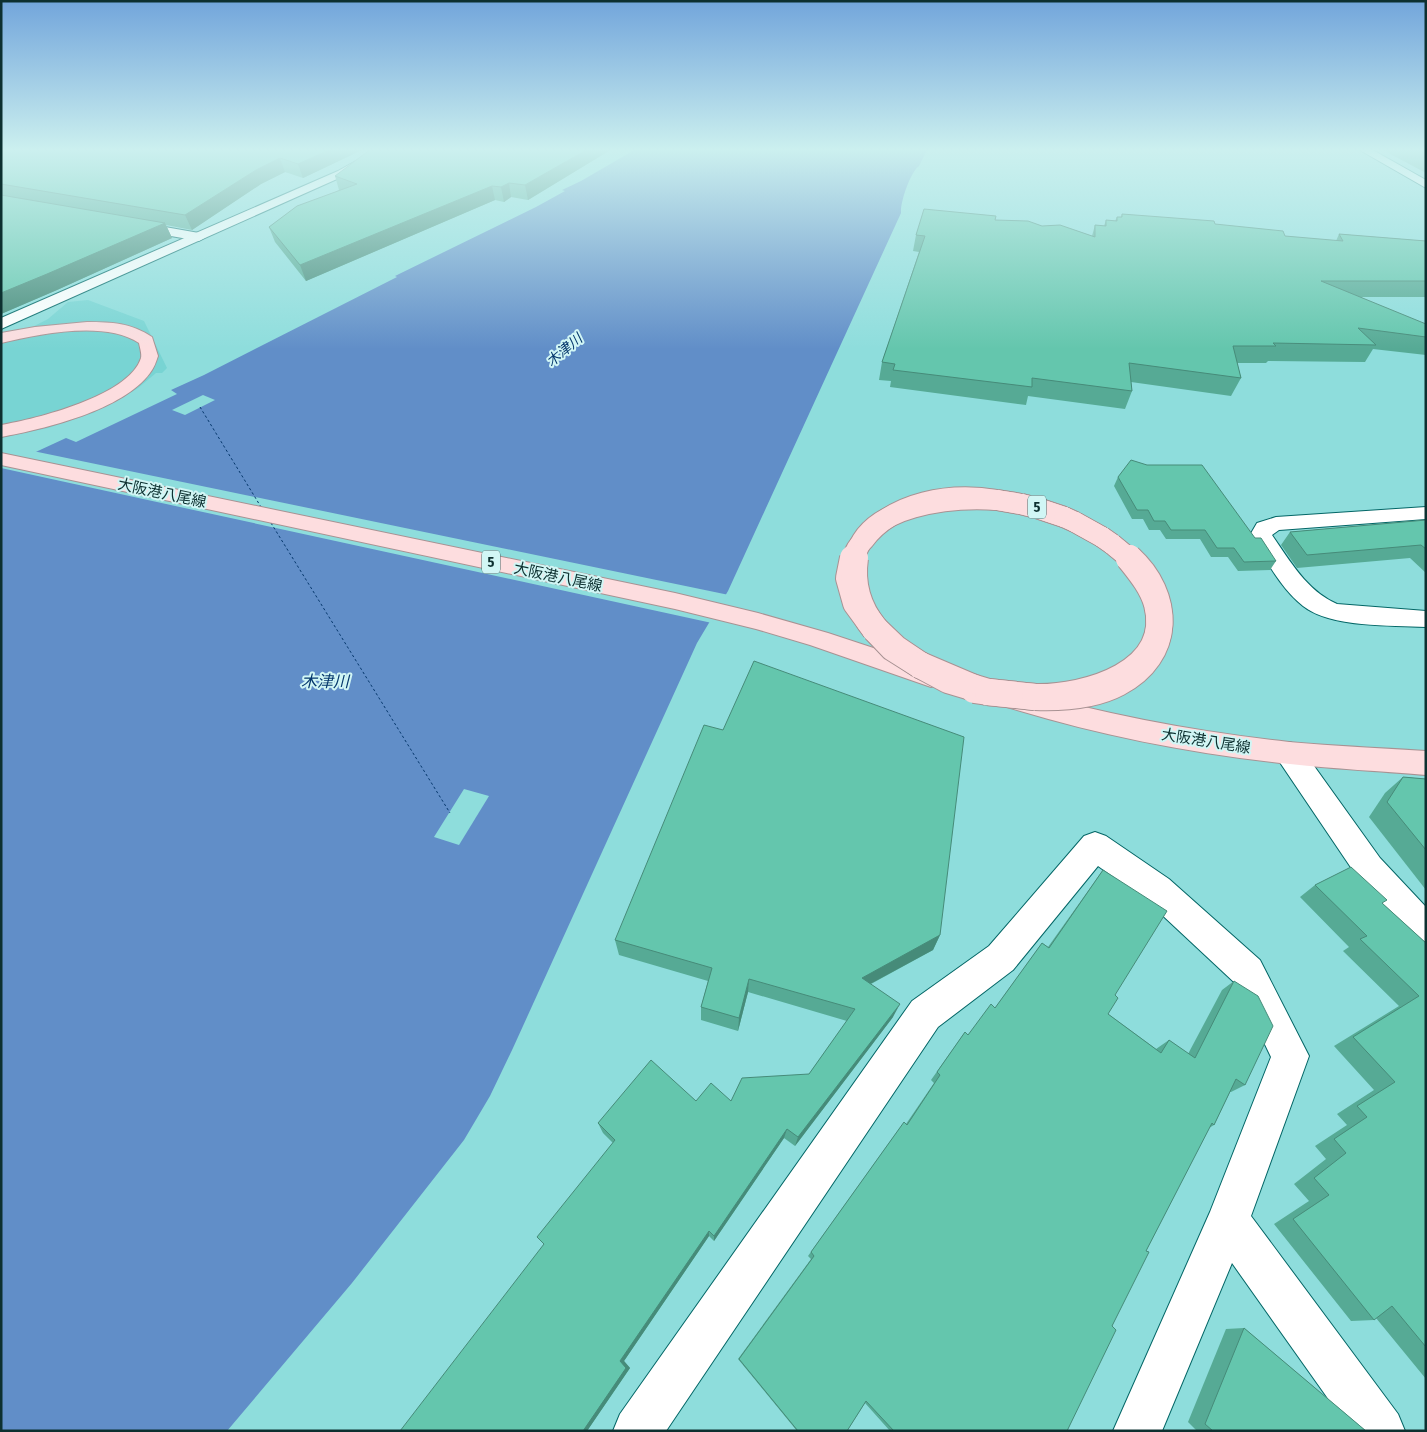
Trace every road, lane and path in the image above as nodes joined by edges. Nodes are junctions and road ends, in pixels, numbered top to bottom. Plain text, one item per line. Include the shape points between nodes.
1 (246, 216) edge
2 (114, 222) edge
3 (199, 237) junction
4 (1, 325) edge
5 (1, 338) edge
6 (1, 430) edge
7 (1, 459) edge
8 (1423, 516) edge
9 (1426, 619) edge
10 (1289, 753) junction
11 (1426, 764) edge
12 (1426, 932) edge
13 (1228, 1221) junction
14 (637, 1431) edge
15 (1138, 1431) edge
16 (1381, 1431) edge

1 - 3 street
2 - 3 street
3 - 4 street
5 - 6 main road via 48,329 100,327 137,337 148,352 146,363 133,379 100,400 49,419
7 - 10 main road, 大阪港八尾線 / 5, bridge via 675,601 802,634 974,690 1010,696 1054,697 1086,693 1110,686 1138,669 1154,648 1160,626 1158,601 1145,576 1126,554 1099,534 1070,519 1024,504 991,498 940,500 913,506 880,521 859,543 851,565 852,587 869,624 888,643 911,661 948,680 974,689 1019,696 1054,696 1085,692 1124,676 1144,660 1157,632 1158,608 1147,583 1130,560 1103,538 1068,519 1030,506 991,499 944,500 916,506 885,520 866,536 854,558 853,585 865,615 889,643 912,660 974,688 1085,720 1179,738
8 - 9 street via 1276,524 1265,528 1261,535 1306,596 1325,610
10 - 11 main road, 大阪港八尾線 / 5
10 - 12 street via 1369,868
13 - 14 street via 1290,1056 1248,972 1157,889 1095,846 1001,958 925,1014
13 - 15 street
13 - 16 street

